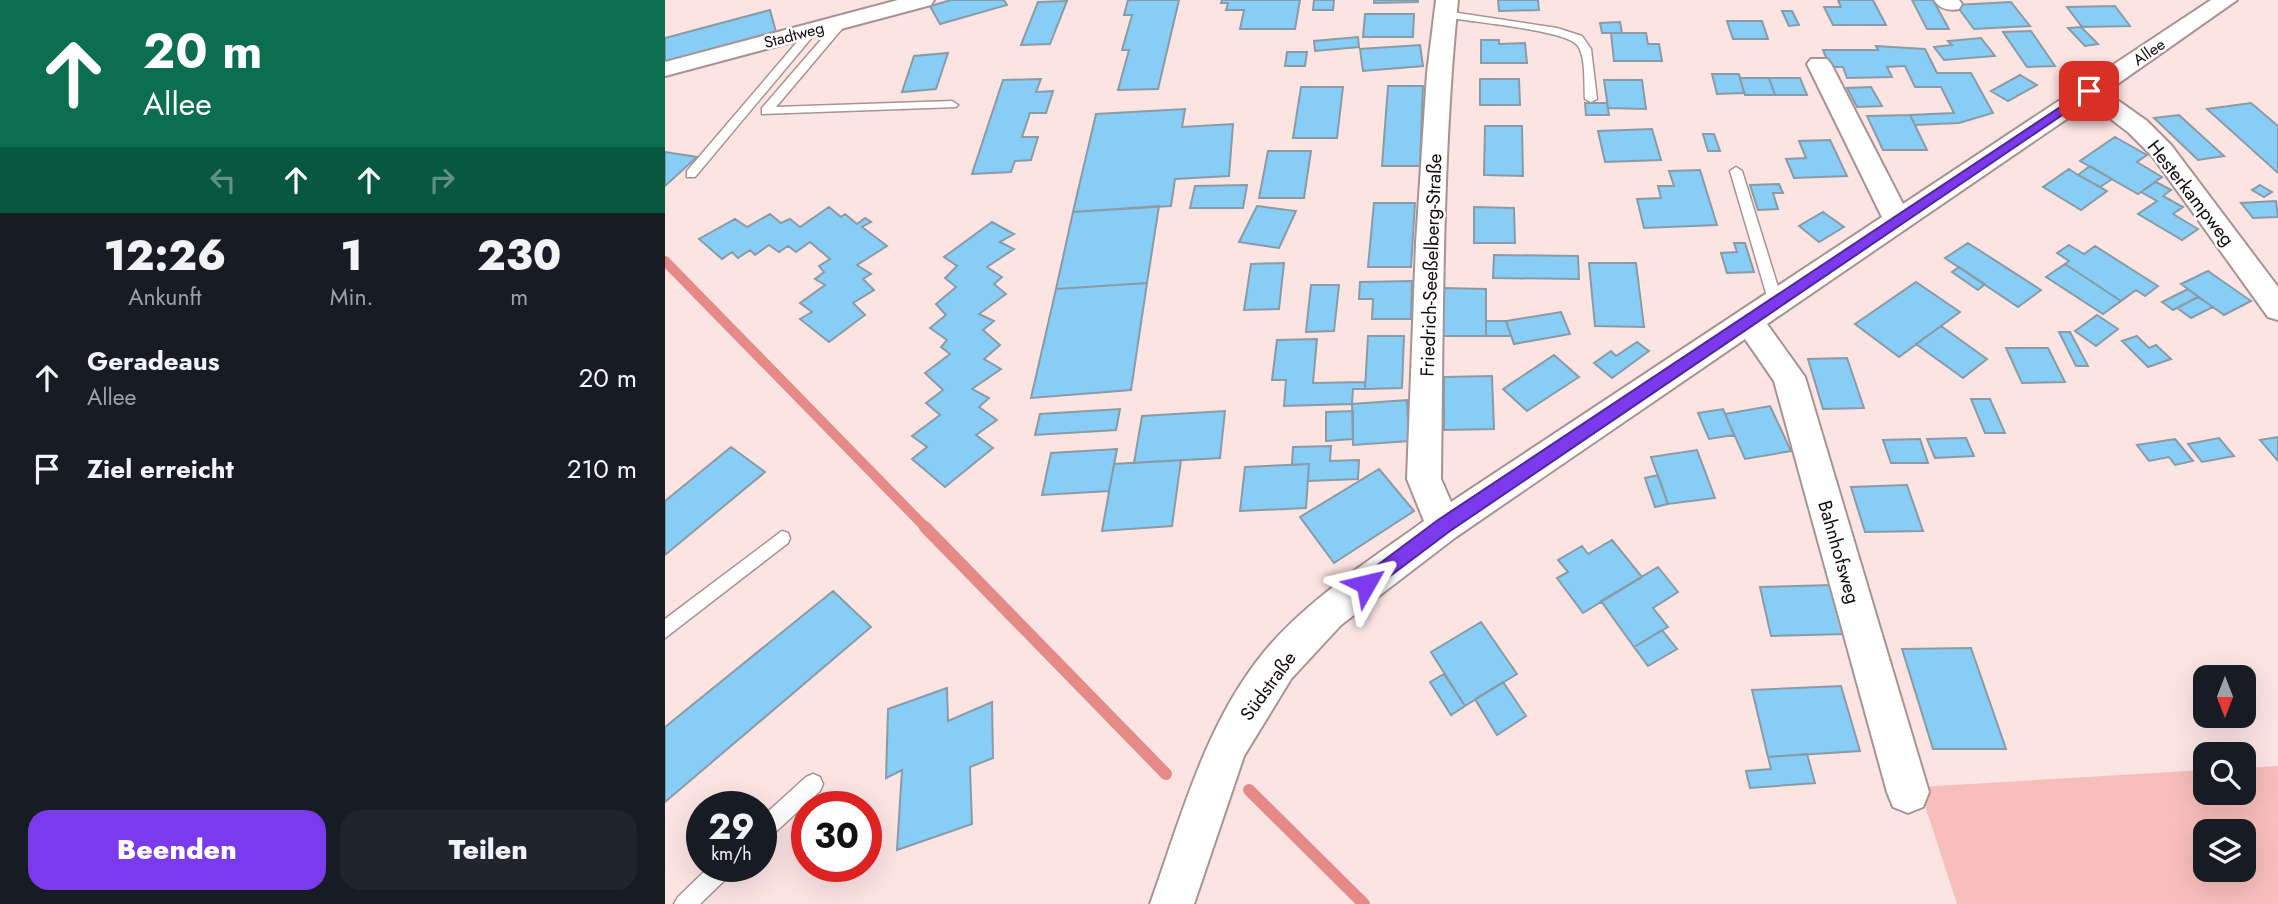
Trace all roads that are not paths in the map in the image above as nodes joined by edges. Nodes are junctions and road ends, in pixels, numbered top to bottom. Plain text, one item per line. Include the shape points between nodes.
1 (923, 0) edge
2 (2226, 0) edge
3 (1446, 7) edge
4 (842, 22) junction
5 (813, 30) junction
6 (1819, 64) dead end
7 (665, 69) edge
8 (2089, 91) junction
9 (1591, 99) dead end
10 (952, 105) dead end
11 (1736, 171) dead end
12 (691, 174) dead end
13 (1898, 221) junction
14 (2278, 309) edge
15 (1762, 312) junction
16 (1444, 526) junction
17 (782, 538) dead end
18 (665, 629) edge
19 (813, 784) dead end
20 (1908, 792) dead end
21 (777, 817) edge
22 (708, 882) edge
23 (685, 904) edge
24 (1172, 904) edge

1 - 4 street, Stadtweg
2 - 8 street, Allee
3 - 9 lane via 1578,38 1586,49
3 - 16 street, Friedrich-Seeßelberg-Straße via 1430,243 1424,479
4 - 5 street, Stadtweg
4 - 10 lane via 766,111
5 - 7 street, Stadtweg
5 - 12 lane
6 - 13 street
8 - 13 street, Allee
8 - 14 street, Hesterkampweg via 2162,151
11 - 15 lane
13 - 15 street, Allee
15 - 16 street, Allee
15 - 20 street, Bahnhofsweg via 1789,377
16 - 24 street, Südstraße via 1328,613 1277,666 1227,746
17 - 18 lane
19 - 21 lane
22 - 23 lane

